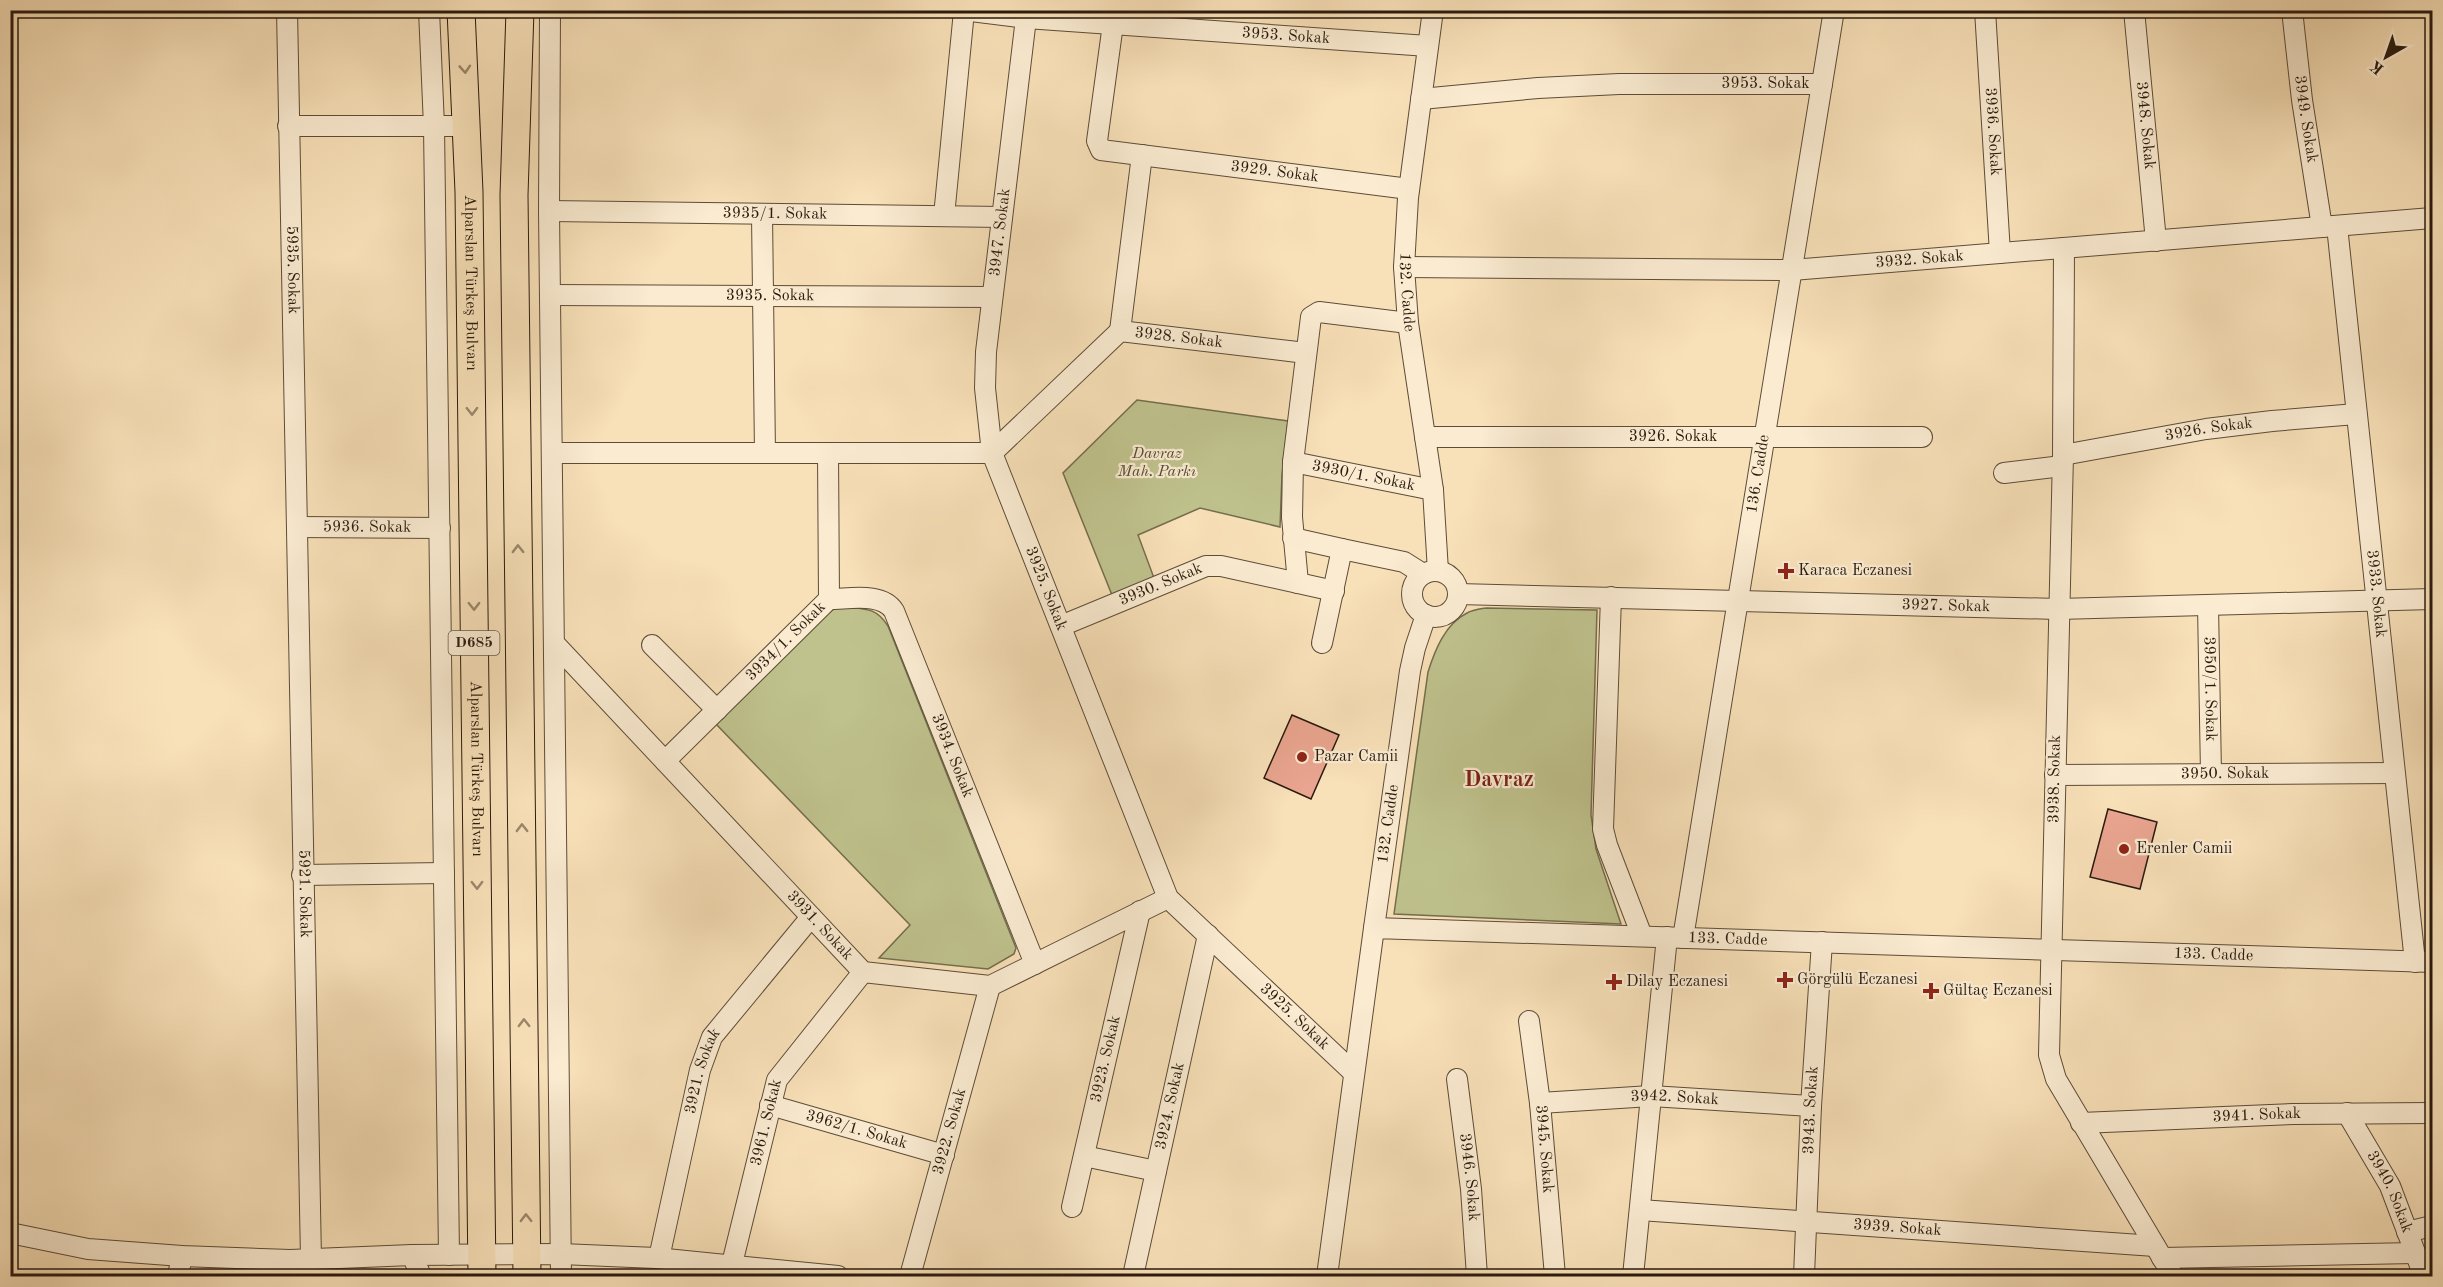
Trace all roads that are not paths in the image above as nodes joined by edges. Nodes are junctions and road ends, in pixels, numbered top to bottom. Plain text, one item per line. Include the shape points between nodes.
1 (287, 10) edge
2 (429, 10) edge
3 (461, 10) edge
4 (520, 10) edge
5 (550, 10) edge
6 (1433, 10) edge
7 (1834, 10) edge
8 (1985, 10) edge
9 (2134, 10) edge
10 (2292, 10) edge
11 (964, 11) edge
12 (1026, 14) edge
13 (1113, 24) junction
14 (1428, 46) junction
15 (1822, 84) junction
16 (1421, 99) junction
17 (288, 126) junction
18 (434, 126) junction
19 (467, 126) junction
20 (1142, 155) junction
21 (1409, 189) junction
22 (549, 211) junction
23 (762, 214) junction
24 (944, 216) junction
25 (1002, 217) junction
26 (2433, 218) edge
27 (2329, 226) junction
28 (2156, 241) junction
29 (2064, 248) junction
30 (2000, 253) junction
31 (1404, 267) junction
32 (1792, 270) junction
33 (550, 295) junction
34 (763, 296) junction
35 (993, 297) junction
36 (1408, 323) junction
37 (1120, 331) junction
38 (1306, 353) junction
39 (2356, 414) junction
40 (1425, 437) junction
41 (1764, 437) junction
42 (1922, 437) dead end
43 (552, 453) junction
44 (765, 453) junction
45 (828, 453) junction
46 (992, 453) junction
47 (2062, 460) junction
48 (1293, 462) junction
49 (2004, 473) dead end
50 (1433, 490) junction
51 (297, 527) junction
52 (440, 528) junction
53 (1293, 538) junction
54 (1342, 549) junction
55 (1430, 573) junction
56 (1298, 583) junction
57 (1334, 591) junction
58 (1458, 594) junction
59 (1611, 597) junction
60 (830, 599) junction
61 (2433, 599) edge
62 (1738, 600) junction
63 (2376, 600) junction
64 (2208, 605) junction
65 (2058, 609) junction
66 (1426, 615) junction
67 (1061, 626) junction
68 (554, 643) junction
69 (1322, 643) dead end
70 (652, 645) dead end
71 (717, 710) junction
72 (665, 761) junction
73 (2394, 773) junction
74 (2211, 774) junction
75 (2055, 775) junction
76 (444, 873) junction
77 (302, 875) junction
78 (1168, 898) junction
79 (1140, 911) junction
80 (811, 917) junction
81 (1374, 928) junction
82 (1208, 935) junction
83 (1642, 936) junction
84 (1675, 937) junction
85 (1822, 942) junction
86 (2052, 950) junction
87 (2424, 962) edge
88 (1035, 964) junction
89 (863, 972) junction
90 (990, 986) junction
91 (1529, 1021) dead end
92 (1354, 1073) junction
93 (1457, 1079) dead end
94 (1651, 1095) junction
95 (1540, 1103) junction
96 (770, 1105) junction
97 (1811, 1106) junction
98 (2347, 1113) junction
99 (2433, 1113) edge
100 (2081, 1123) junction
101 (944, 1155) junction
102 (1084, 1156) junction
103 (1156, 1171) junction
104 (1072, 1207) dead end
105 (1640, 1210) junction
106 (1806, 1222) junction
107 (2433, 1226) edge
108 (2407, 1232) junction
109 (10, 1233) edge
110 (2159, 1252) junction
111 (2415, 1253) junction
112 (561, 1254) junction
113 (412, 1255) junction
114 (449, 1255) junction
115 (182, 1256) junction
116 (658, 1258) junction
117 (311, 1259) junction
118 (527, 1265) edge
119 (482, 1266) edge
120 (290, 1268) edge
121 (730, 1271) edge
122 (178, 1276) edge
123 (421, 1276) edge
124 (561, 1276) edge
125 (838, 1276) edge
126 (910, 1276) edge
127 (1133, 1276) edge
128 (1327, 1276) edge
129 (1478, 1276) edge
130 (1555, 1276) edge
131 (1633, 1276) edge
132 (1804, 1276) edge
133 (2173, 1276) edge
134 (2424, 1276) edge

1 - 17 street, 5935. Sokak
2 - 18 street
3 -> 19 highway, Alparslan Türkeş Bulvarı / D685
118 -> 4 highway, D685 via 514,195
5 - 22 street
6 - 14 street, 132. Cadde
7 - 15 street, 136. Cadde
8 - 30 street, 3936. Sokak
9 - 28 street, 3948. Sokak
10 - 27 street, 3949. Sokak via 2302,100
11 - 12 street, 3953. Sokak
11 - 24 street
12 - 13 street, 3953. Sokak
12 - 25 street, 3947. Sokak
13 - 14 street, 3953. Sokak
13 - 20 street, 3929. Sokak via 1097,144 1101,150
14 - 16 street, 132. Cadde
15 - 16 street, 3953. Sokak via 1608,85
15 - 32 street, 136. Cadde
16 - 21 street, 132. Cadde
17 - 18 street
17 - 51 street, 5935. Sokak
18 - 19 street
18 - 52 street
19 -> 119 highway, Alparslan Türkeş Bulvarı / D685
20 - 21 street, 3929. Sokak
20 - 37 street
21 - 31 street, 132. Cadde
22 - 23 street, 3935/1. Sokak
22 - 33 street
23 - 24 street, 3935/1. Sokak
23 - 34 street
24 - 25 street, 3935/1. Sokak
25 - 35 street, 3947. Sokak
26 - 27 street, 3932. Sokak
27 - 28 street, 3932. Sokak
27 - 39 street, 3933. Sokak
28 - 29 street, 3932. Sokak
29 - 30 street, 3932. Sokak
29 - 47 street, 3938. Sokak
30 - 32 street, 3932. Sokak
31 - 32 street, 3932. Sokak
31 - 36 street, 132. Cadde
32 - 41 street, 136. Cadde
33 - 34 street, 3935. Sokak
33 - 43 street
34 - 35 street, 3935. Sokak
34 - 44 street
35 - 46 street, 3947. Sokak via 985,388
36 - 38 street via 1316,313 1310,320
36 - 40 street, 132. Cadde
37 - 38 street, 3928. Sokak
37 - 46 street, 3928. Sokak
38 - 48 street
39 - 47 street, 3926. Sokak via 2206,429
39 - 63 street, 3933. Sokak
40 - 41 street, 3926. Sokak
40 - 50 street, 132. Cadde
41 - 42 street, 3926. Sokak
41 - 62 street, 136. Cadde
43 - 44 street
43 - 68 street
44 - 45 street
45 - 46 street
45 - 60 street, 3934/1. Sokak
46 - 67 street, 3925. Sokak
47 - 49 street, 3926. Sokak
47 - 65 street, 3938. Sokak
48 - 50 street, 3930/1. Sokak
48 - 53 street
50 - 55 street, 132. Cadde
51 - 52 street, 5936. Sokak
51 - 77 street, 5921. Sokak
52 - 76 street
53 - 54 street
53 - 56 street
54 - 55 street via 1404,562
54 - 57 street
55 - 58 street via 1451,578
55 - 66 street via 1414,586 1412,593 1417,608
56 - 57 street, 3930. Sokak
56 - 67 street, 3930. Sokak via 1206,566
57 - 69 street
58 - 59 street, 3927. Sokak
58 - 66 street via 1450,611 1437,617
59 - 62 street, 3927. Sokak
59 - 83 street via 1603,829
60 - 71 street, 3934/1. Sokak
60 - 88 street, 3934. Sokak via 877,599 894,611
61 - 63 street, 3927. Sokak
62 - 65 street, 3927. Sokak
62 - 84 street, 136. Cadde
63 - 64 street, 3927. Sokak
63 - 73 street, 3933. Sokak
64 - 65 street, 3927. Sokak
64 - 74 street, 3950/1. Sokak
65 - 75 street, 3938. Sokak
66 - 81 street, 132. Cadde via 1410,671
67 - 78 street, 3925. Sokak
68 - 72 street, 3931. Sokak
68 - 112 street
70 - 71 street
71 - 72 street, 3934/1. Sokak
72 - 80 street, 3931. Sokak
73 - 74 street, 3950. Sokak
73 - 87 street, 3933. Sokak
74 - 75 street, 3950. Sokak
75 - 86 street, 3938. Sokak
76 - 77 street
76 - 114 street
77 - 117 street, 5921. Sokak
78 - 79 street
78 - 82 street, 3925. Sokak
79 - 88 street
79 - 102 street, 3923. Sokak
80 - 89 street, 3931. Sokak
80 - 116 street, 3921. Sokak via 712,1036 700,1070
81 - 83 street, 133. Cadde
81 - 92 street
82 - 92 street, 3925. Sokak
82 - 103 street, 3924. Sokak
83 - 84 street, 133. Cadde
84 - 85 street, 133. Cadde
84 - 94 street, 136. Cadde
85 - 86 street, 133. Cadde
85 - 97 street, 3943. Sokak
86 - 87 street, 133. Cadde
86 - 100 street, 3938. Sokak via 2049,1055 2056,1079
88 - 90 street
89 - 90 street, 3931. Sokak
89 - 96 street, 3961. Sokak via 783,1071
90 - 101 street, 3922. Sokak
91 - 95 street, 3945. Sokak
92 - 128 street
93 - 129 street, 3946. Sokak
94 - 95 street, 3942. Sokak
94 - 97 street, 3942. Sokak
94 - 105 street, 136. Cadde
95 - 130 street, 3945. Sokak
96 - 101 street, 3962/1. Sokak
96 - 121 street, 3961. Sokak
97 - 106 street, 3943. Sokak
98 - 99 street, 3941. Sokak
98 - 100 street, 3941. Sokak
98 - 108 street, 3940. Sokak via 2390,1186
100 - 110 street, 3938. Sokak
101 - 126 street, 3922. Sokak
102 - 103 street
102 - 104 street, 3923. Sokak
103 - 127 street, 3924. Sokak
105 - 106 street, 3939. Sokak
105 - 131 street, 136. Cadde
106 - 110 street, 3939. Sokak
106 - 132 street, 3943. Sokak
107 - 108 street
108 - 111 street, 3940. Sokak
109 - 115 street via 88,1249
110 - 111 street, 3939. Sokak
110 - 133 street, 3938. Sokak
111 - 134 street, 3940. Sokak
112 - 116 street
112 - 118 street
112 - 124 street
113 - 114 street
113 - 117 street
113 - 123 street
114 - 119 street
115 - 120 street
115 - 122 street
116 - 121 street
117 - 120 street
118 - 119 street
121 - 125 street

